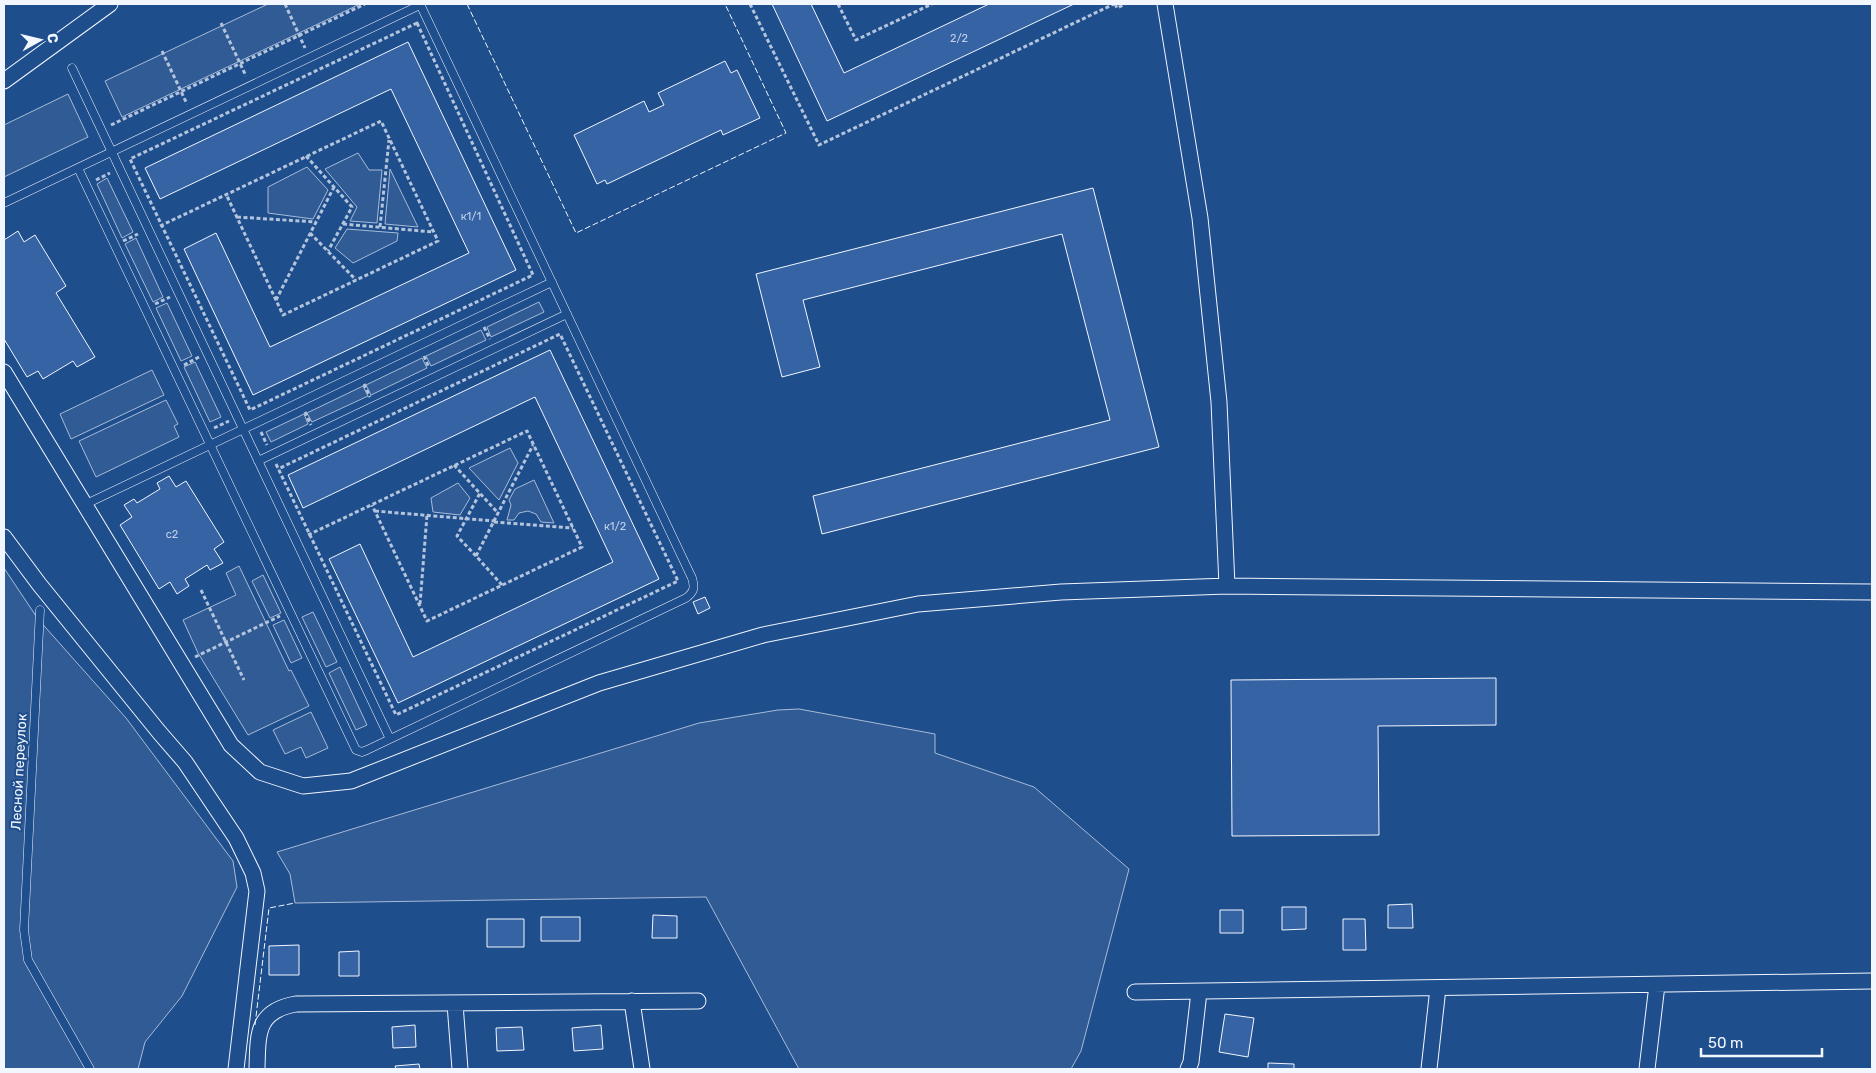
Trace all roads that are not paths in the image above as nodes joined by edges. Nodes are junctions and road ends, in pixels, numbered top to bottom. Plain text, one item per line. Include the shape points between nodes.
1 (110, 4) edge
2 (420, 4) edge
3 (1165, 4) edge
4 (72, 68) dead end
5 (4, 81) edge
6 (112, 152) junction
7 (78, 168) junction
8 (4, 203) edge
9 (552, 282) junction
10 (567, 314) junction
11 (4, 372) edge
12 (243, 429) junction
13 (210, 445) junction
14 (258, 461) junction
15 (84, 505) junction
16 (4, 537) edge
17 (1227, 586) junction
18 (1872, 592) edge
19 (40, 610) dead end
20 (390, 739) junction
21 (1872, 981) edge
22 (1657, 984) junction
23 (1438, 988) junction
24 (1135, 992) dead end
25 (1199, 992) junction
26 (632, 1001) junction
27 (698, 1001) dead end
28 (455, 1004) junction
29 (90, 1069) edge
30 (236, 1069) edge
31 (257, 1069) edge
32 (460, 1069) edge
33 (642, 1069) edge
34 (1188, 1069) edge
35 (1429, 1069) edge
36 (1648, 1069) edge

1 - 5 street
2 - 6 lane
2 - 9 lane
3 - 17 street via 1200,218 1219,402
4 - 6 lane
6 - 7 lane
6 - 12 lane
7 - 8 lane
7 - 13 lane
9 - 10 lane
9 - 12 lane
10 - 14 lane
10 - 20 lane via 692,578 692,594
11 - 15 street
12 - 13 lane
12 - 14 lane
13 - 15 lane
13 - 20 lane via 356,750 362,752
14 - 20 lane
15 - 17 street via 231,745 260,772 303,786 351,781 599,683 763,635 918,604 1060,592
16 - 30 street via 186,762 236,838 253,873 257,891
17 - 18 street
19 - 29 lane, Лесной переулок via 24,930 28,960
21 - 22 street
22 - 23 street
22 - 36 street
23 - 25 street
23 - 35 street
24 - 25 street
25 - 34 street
26 - 27 street
26 - 28 street
26 - 33 street
28 - 31 street via 283,1006 272,1012 262,1024
28 - 32 street

